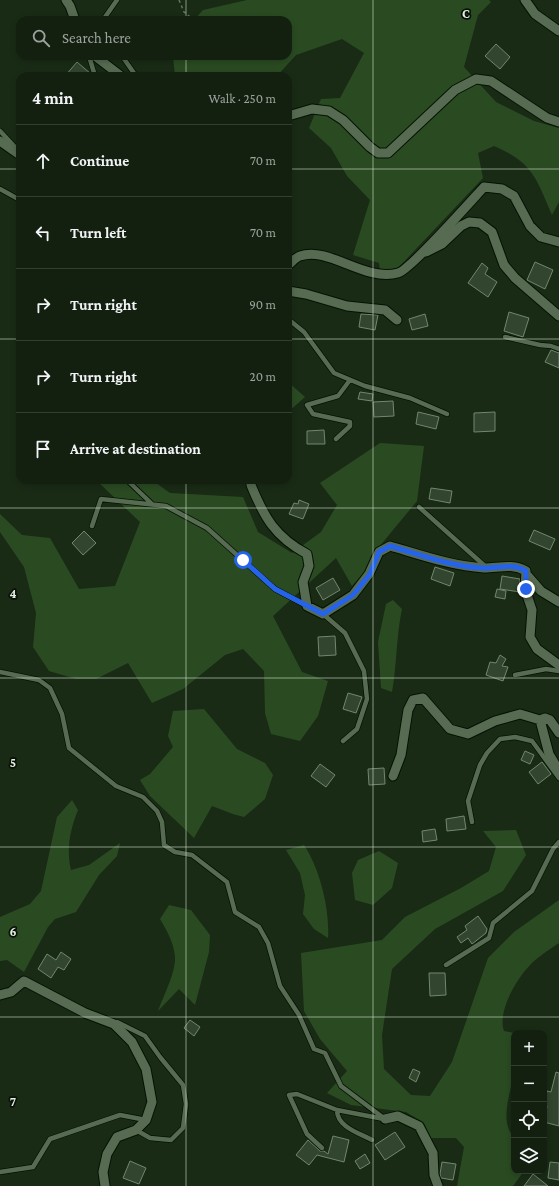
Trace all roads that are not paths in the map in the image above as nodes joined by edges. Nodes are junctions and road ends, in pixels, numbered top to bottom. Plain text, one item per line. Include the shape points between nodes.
1 (66, 0) edge
2 (117, 0) edge
3 (525, 0) edge
4 (74, 16) edge
5 (106, 16) edge
6 (559, 31) edge
7 (90, 60) edge
8 (100, 60) edge
9 (125, 60) edge
10 (94, 72) edge
11 (115, 72) edge
12 (133, 72) edge
13 (292, 115) edge
14 (559, 122) edge
15 (0, 131) edge
16 (0, 141) edge
17 (16, 150) edge
18 (16, 152) edge
19 (0, 189) edge
20 (16, 198) edge
21 (559, 242) edge
22 (420, 255) junction
23 (292, 262) edge
24 (292, 292) edge
25 (559, 316) edge
26 (398, 320) dead end
27 (292, 322) edge
28 (505, 337) dead end
29 (559, 350) edge
30 (350, 380) junction
31 (447, 414) dead end
32 (336, 439) dead end
33 (131, 484) edge
34 (250, 484) edge
35 (152, 504) junction
36 (419, 506) dead end
37 (92, 526) dead end
38 (488, 568) junction
39 (527, 575) junction
40 (559, 602) edge
41 (307, 606) junction
42 (323, 614) junction
43 (559, 665) edge
44 (559, 671) edge
45 (0, 672) edge
46 (515, 675) dead end
47 (540, 720) junction
48 (559, 733) edge
49 (343, 741) dead end
50 (559, 771) edge
51 (393, 776) dead end
52 (559, 778) edge
53 (472, 822) dead end
54 (559, 842) edge
55 (446, 965) dead end
56 (0, 995) edge
57 (114, 1024) junction
58 (337, 1110) junction
59 (146, 1120) junction
60 (385, 1120) junction
61 (136, 1130) junction
62 (372, 1140) dead end
63 (322, 1148) dead end
64 (0, 1172) edge
65 (105, 1186) edge
66 (438, 1186) edge

1 - 4 street
2 - 5 lane
3 - 6 street via 535,14
7 - 10 lane
8 - 11 street
9 - 12 lane
13 - 14 street via 312,109 329,111 343,120 378,153 388,153 455,90 476,79 491,81 547,118
15 - 17 lane
16 - 18 street
19 - 20 lane
21 - 22 street via 541,236 530,226 514,196 502,190 484,187
22 - 23 street via 399,273 375,275 320,255 300,256
22 - 25 street via 442,244 461,226 469,222 480,223 492,232 504,265 514,278
24 - 26 street via 347,306 385,310
27 - 30 lane via 304,332 334,373
28 - 29 lane via 552,346
30 - 31 lane via 410,398
30 - 32 lane via 338,396 307,405 313,414 350,422 350,426
33 - 35 lane
34 - 41 street via 262,513 277,532 308,554 309,566 303,582
35 - 37 lane via 101,499
35 - 41 lane via 166,506 207,528 275,589
36 - 38 lane
38 - 39 street via 517,566 526,571
38 - 42 street via 457,565 390,546 379,552 370,574 353,595
39 - 40 street via 541,591
39 - 43 street via 526,589 532,610 530,637 537,649
41 - 42 street
42 - 49 lane via 345,633 364,672 367,699 357,729
44 - 46 lane via 546,668
45 - 60 lane via 39,680 50,688 62,714 69,748 116,786 143,797 162,822 164,845 175,852 192,855 227,882 235,912 259,927 268,943 280,986 299,1016 314,1049 325,1053 341,1086
47 - 48 street via 550,720
47 - 50 street via 549,754
47 - 51 street via 520,714 495,721 468,734 450,729 423,698 413,700 408,710 401,755
52 - 53 lane via 532,741 515,737 500,739 480,765 468,801
54 - 55 lane via 552,849 532,891 493,923 489,938
56 - 57 street via 11,992 24,981 85,1014
57 - 59 street via 132,1042 146,1069 152,1102
57 - 61 lane via 117,1022 145,1036 183,1085 186,1104 183,1128 171,1140 150,1138
58 - 60 lane
58 - 62 lane via 340,1123
58 - 63 lane via 297,1094 289,1095 307,1134
59 - 61 street
59 - 64 lane via 120,1115 50,1139 33,1167
60 - 66 street via 398,1116 419,1126 433,1153 434,1175
61 - 65 street via 117,1137 107,1154 103,1172

